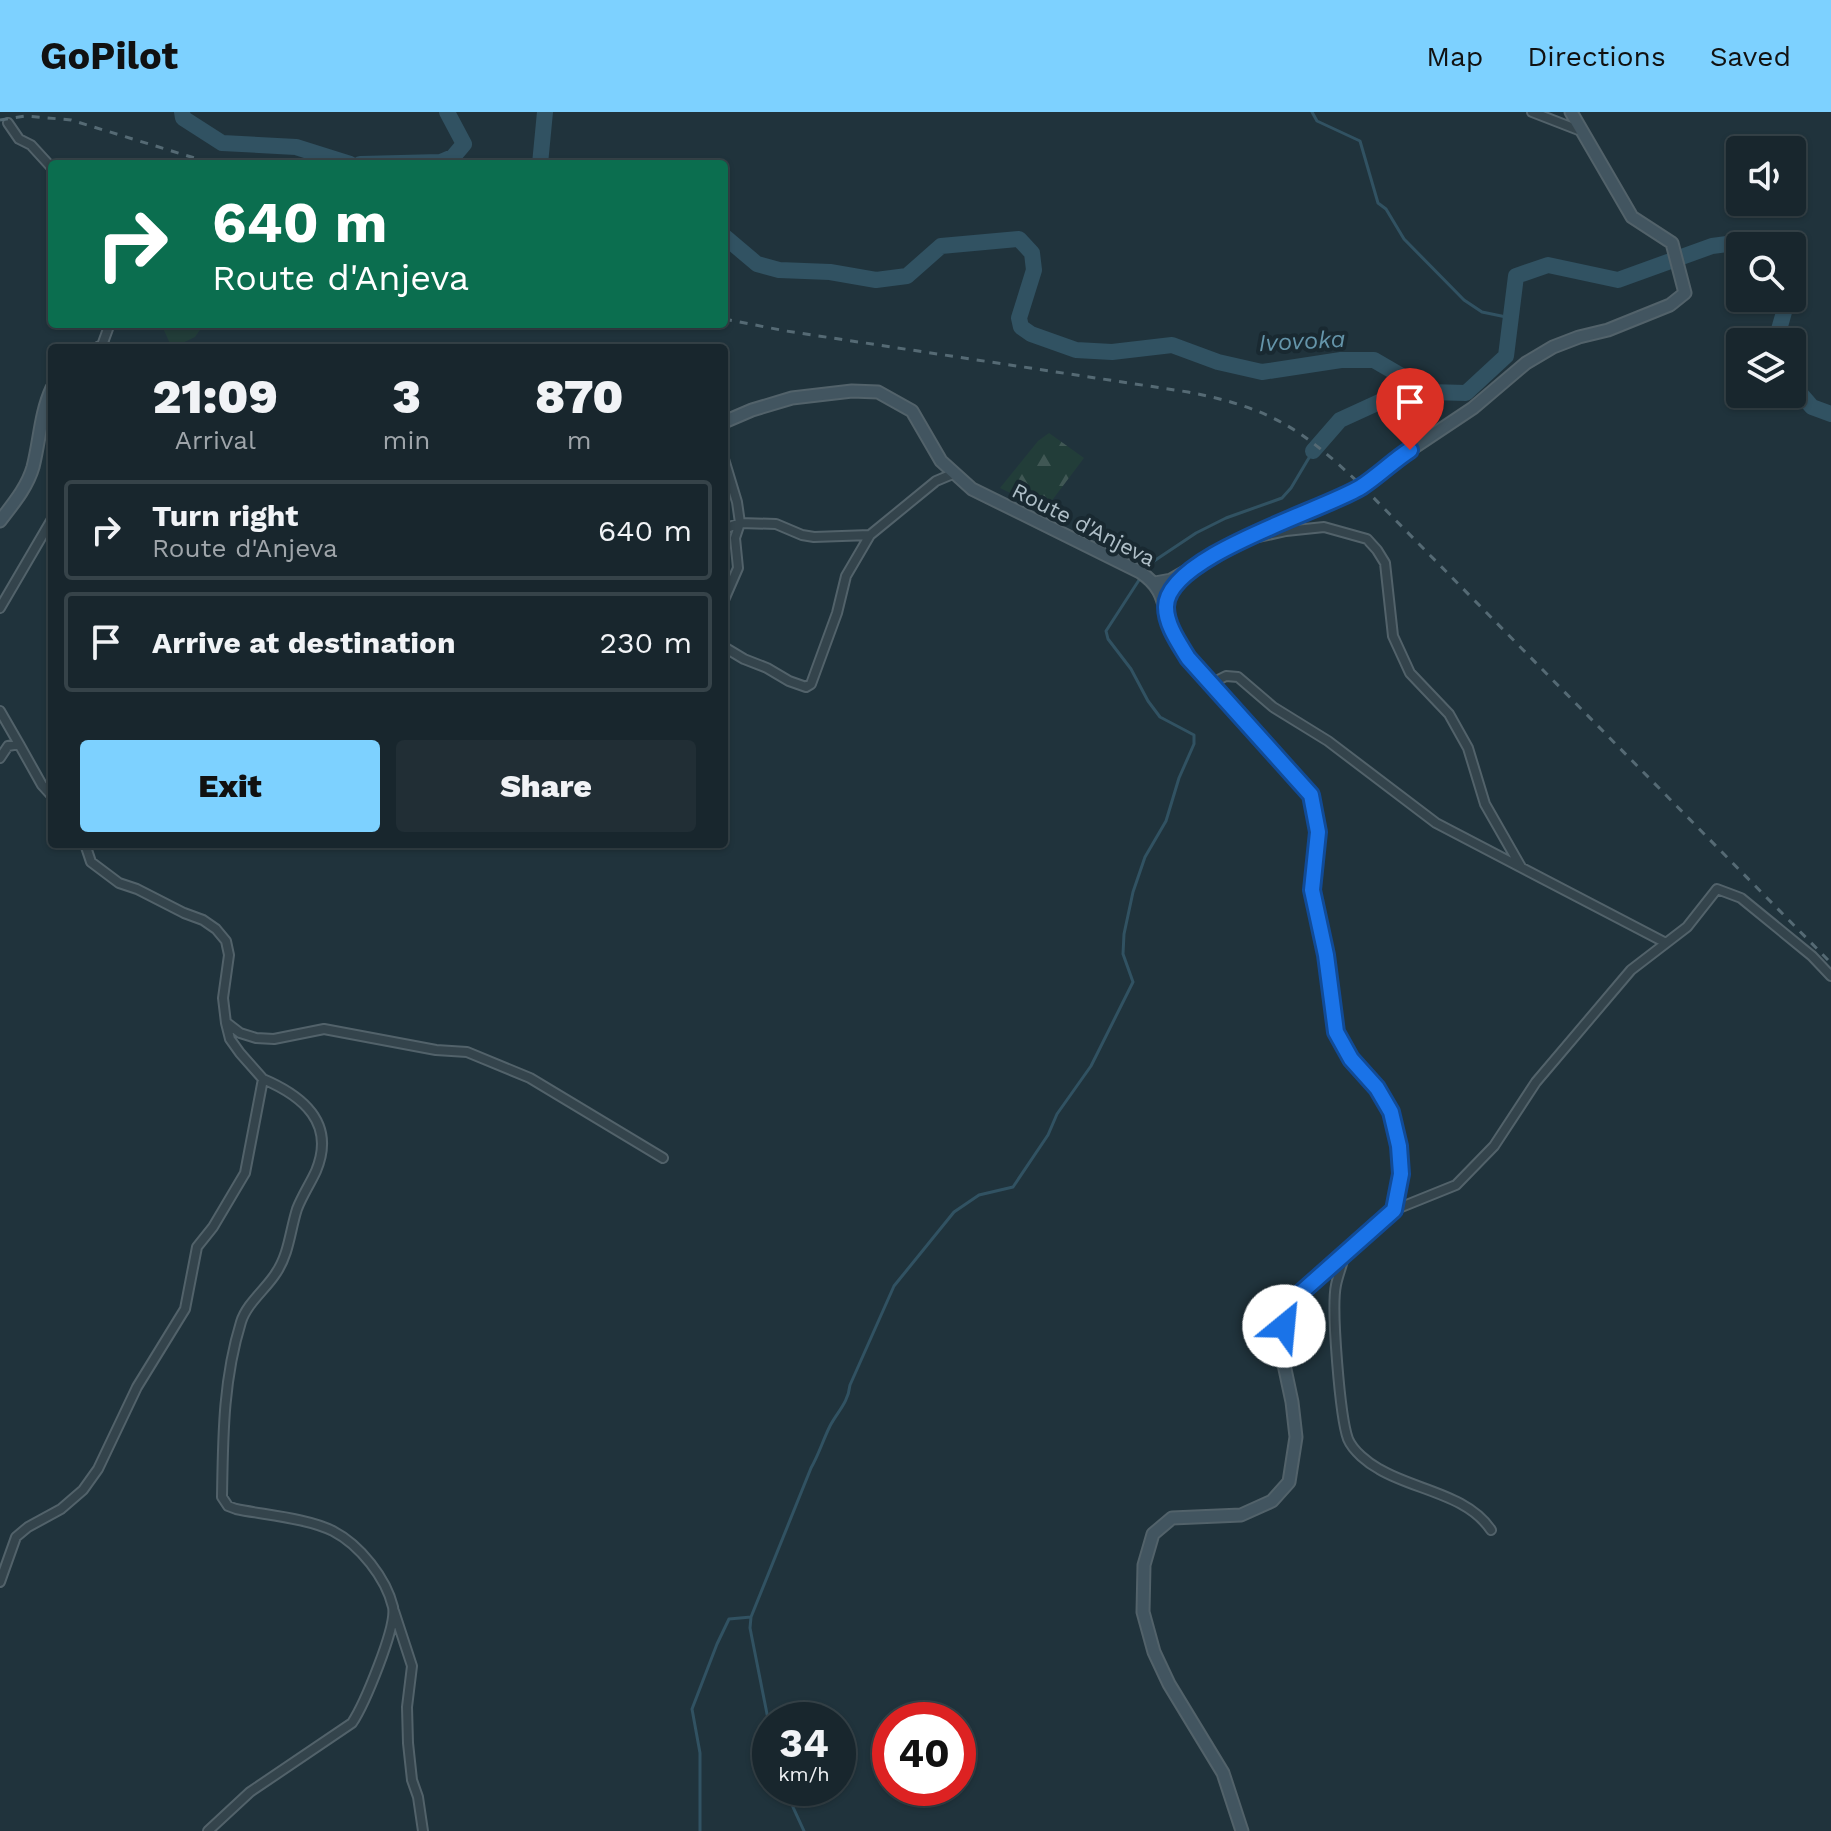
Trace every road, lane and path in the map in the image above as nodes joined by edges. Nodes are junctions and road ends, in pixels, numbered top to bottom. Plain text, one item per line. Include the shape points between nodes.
1 (1532, 112) edge
2 (1571, 112) edge
3 (8, 123) dead end
4 (1582, 131) junction
5 (48, 164) edge
6 (48, 397) edge
7 (728, 420) edge
8 (728, 472) edge
9 (955, 473) junction
10 (0, 521) edge
11 (740, 523) junction
12 (48, 526) edge
13 (728, 528) edge
14 (870, 535) junction
15 (1237, 542) junction
16 (1185, 573) junction
17 (1153, 581) junction
18 (728, 591) edge
19 (1166, 606) junction
20 (0, 608) edge
21 (728, 649) edge
22 (1212, 683) junction
23 (0, 711) edge
24 (19, 744) junction
25 (0, 758) edge
26 (48, 792) edge
27 (86, 848) edge
28 (1522, 867) junction
29 (1666, 943) junction
30 (1831, 976) edge
31 (226, 1023) junction
32 (263, 1079) junction
33 (663, 1158) dead end
34 (1394, 1210) junction
35 (1346, 1251) junction
36 (1491, 1530) dead end
37 (0, 1582) edge
38 (394, 1610) junction
39 (208, 1831) edge
40 (423, 1831) edge
41 (1242, 1831) edge

1 - 4 street
2 - 4 street
3 - 5 street
4 - 15 street, Route d'Anjeva via 1632,217 1672,243 1685,293 1670,305 1553,347 1362,486
6 - 10 street via 32,469
7 - 9 street, Route d'Anjeva via 792,398 878,392 912,411 941,461
8 - 11 street
9 - 14 street via 936,481
9 - 17 street, Route d'Anjeva via 993,501
11 - 13 street
11 - 14 street via 776,524 814,537
11 - 18 street via 735,538 738,568
12 - 20 street
14 - 21 street via 846,576 811,684 789,681
15 - 16 street, Route d'Anjeva
15 - 28 street via 1324,527 1367,539 1377,550 1385,563 1393,636 1410,673 1449,714 1468,748 1485,804
16 - 17 street, Route d'Anjeva
16 - 19 street
17 - 19 street
19 - 22 street via 1173,633
22 - 28 street via 1238,677 1436,823
22 - 34 street via 1311,795 1318,832 1312,890 1336,1032 1391,1112 1401,1174
23 - 24 street
24 - 25 street via 8,746
24 - 26 street
27 - 31 street via 91,862 119,883 203,920 226,941
28 - 29 street
29 - 30 street via 1687,927 1717,889 1741,898
29 - 34 street via 1631,970 1536,1082 1494,1146 1456,1185
31 - 32 street via 235,1046
31 - 33 street via 256,1038 324,1029 467,1052 530,1078
32 - 37 street via 245,1173 197,1247 185,1309 137,1387 98,1469 61,1509 16,1537
32 - 38 street via 296,1095 316,1117 322,1139 317,1168 297,1208 284,1257 242,1320 223,1411 222,1497 236,1509 334,1531 374,1569
34 - 35 street
35 - 36 street via 1335,1287 1335,1314 1341,1406 1349,1441 1379,1469 1462,1505
35 - 41 street via 1296,1297 1284,1326 1282,1355 1296,1437 1289,1482 1272,1501 1241,1515 1172,1518 1153,1534 1144,1565 1143,1612 1154,1652 1223,1773
38 - 39 street via 376,1675 352,1723 250,1792
38 - 40 street via 412,1666 408,1743

